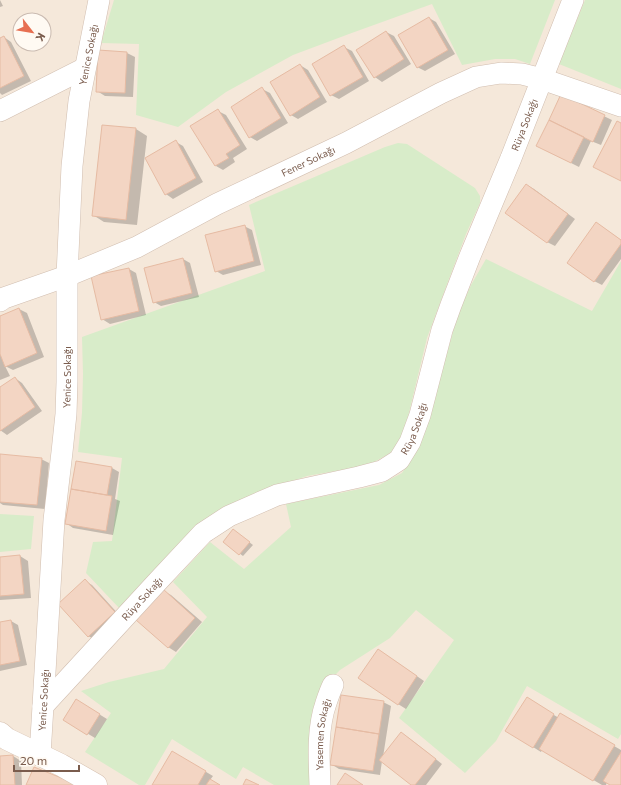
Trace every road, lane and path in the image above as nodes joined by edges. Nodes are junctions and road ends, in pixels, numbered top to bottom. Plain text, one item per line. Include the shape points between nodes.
1 (99, 0) edge
2 (572, 0) edge
3 (85, 68) junction
4 (542, 78) junction
5 (621, 106) edge
6 (0, 111) edge
7 (67, 276) junction
8 (0, 301) edge
9 (333, 685) dead end
10 (44, 706) junction
11 (2, 737) edge
12 (40, 755) junction
13 (96, 785) edge
14 (320, 785) edge

1 - 3 street, Yenice Sokağı
2 - 4 street, Rüya Sokağı
3 - 6 street
3 - 7 street, Yenice Sokağı via 78,101 72,166
4 - 5 street, Fener Sokağı
4 - 7 street, Fener Sokağı via 501,73 476,77 218,204 137,247
4 - 10 street, Rüya Sokağı via 451,305 420,414 410,442 399,460 382,471 277,495 229,516 203,533
7 - 8 street, Fener Sokağı
7 - 10 street, Yenice Sokağı via 66,414 54,520
9 - 14 street, Yasemen Sokağı via 320,728
10 - 12 street, Yenice Sokağı
11 - 12 street
12 - 13 street

